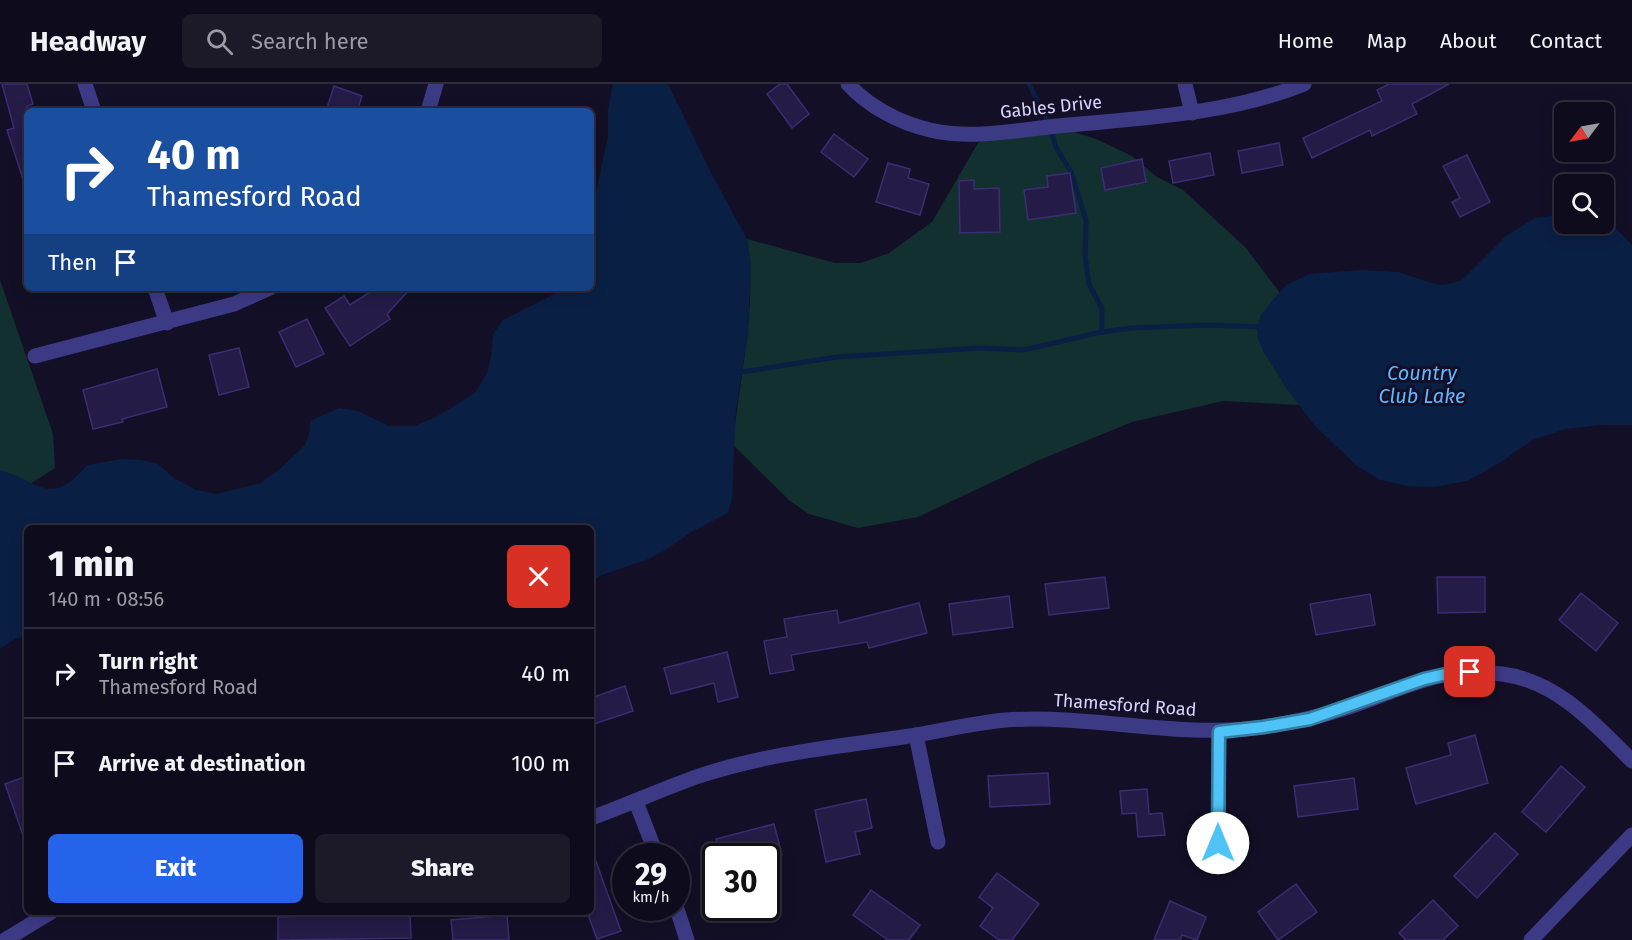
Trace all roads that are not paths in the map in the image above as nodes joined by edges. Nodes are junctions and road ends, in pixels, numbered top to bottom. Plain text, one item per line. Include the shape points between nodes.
1 (85, 84) edge
2 (436, 84) edge
3 (848, 84) edge
4 (1185, 84) edge
5 (1304, 84) edge
6 (93, 108) edge
7 (429, 108) edge
8 (1192, 112) junction
9 (156, 291) edge
10 (263, 291) edge
11 (167, 323) junction
12 (35, 356) dead end
13 (1219, 732) junction
14 (916, 735) junction
15 (1632, 761) edge
16 (636, 802) junction
17 (594, 817) edge
18 (1632, 834) edge
19 (938, 842) dead end
20 (652, 843) edge
21 (1218, 843) dead end
22 (46, 915) edge
23 (681, 921) edge
24 (5, 940) edge
25 (687, 940) edge
26 (1531, 940) edge

1 - 6 street
2 - 7 street
3 - 8 street, Gables Drive via 888,114 931,131 954,134
4 - 8 street
5 - 8 street, Gables Drive via 1247,102
9 - 11 street
10 - 11 street via 234,304
11 - 12 street
13 - 14 street, Thamesford Road via 1046,719 1004,720
13 - 15 street, Thamesford Road via 1310,719 1446,674 1504,674 1528,680 1569,702
13 - 21 street
14 - 16 street, Thamesford Road via 765,758 698,777
14 - 19 street
16 - 17 street, Thamesford Road
16 - 20 street
18 - 26 street
22 - 24 street
23 - 25 street

